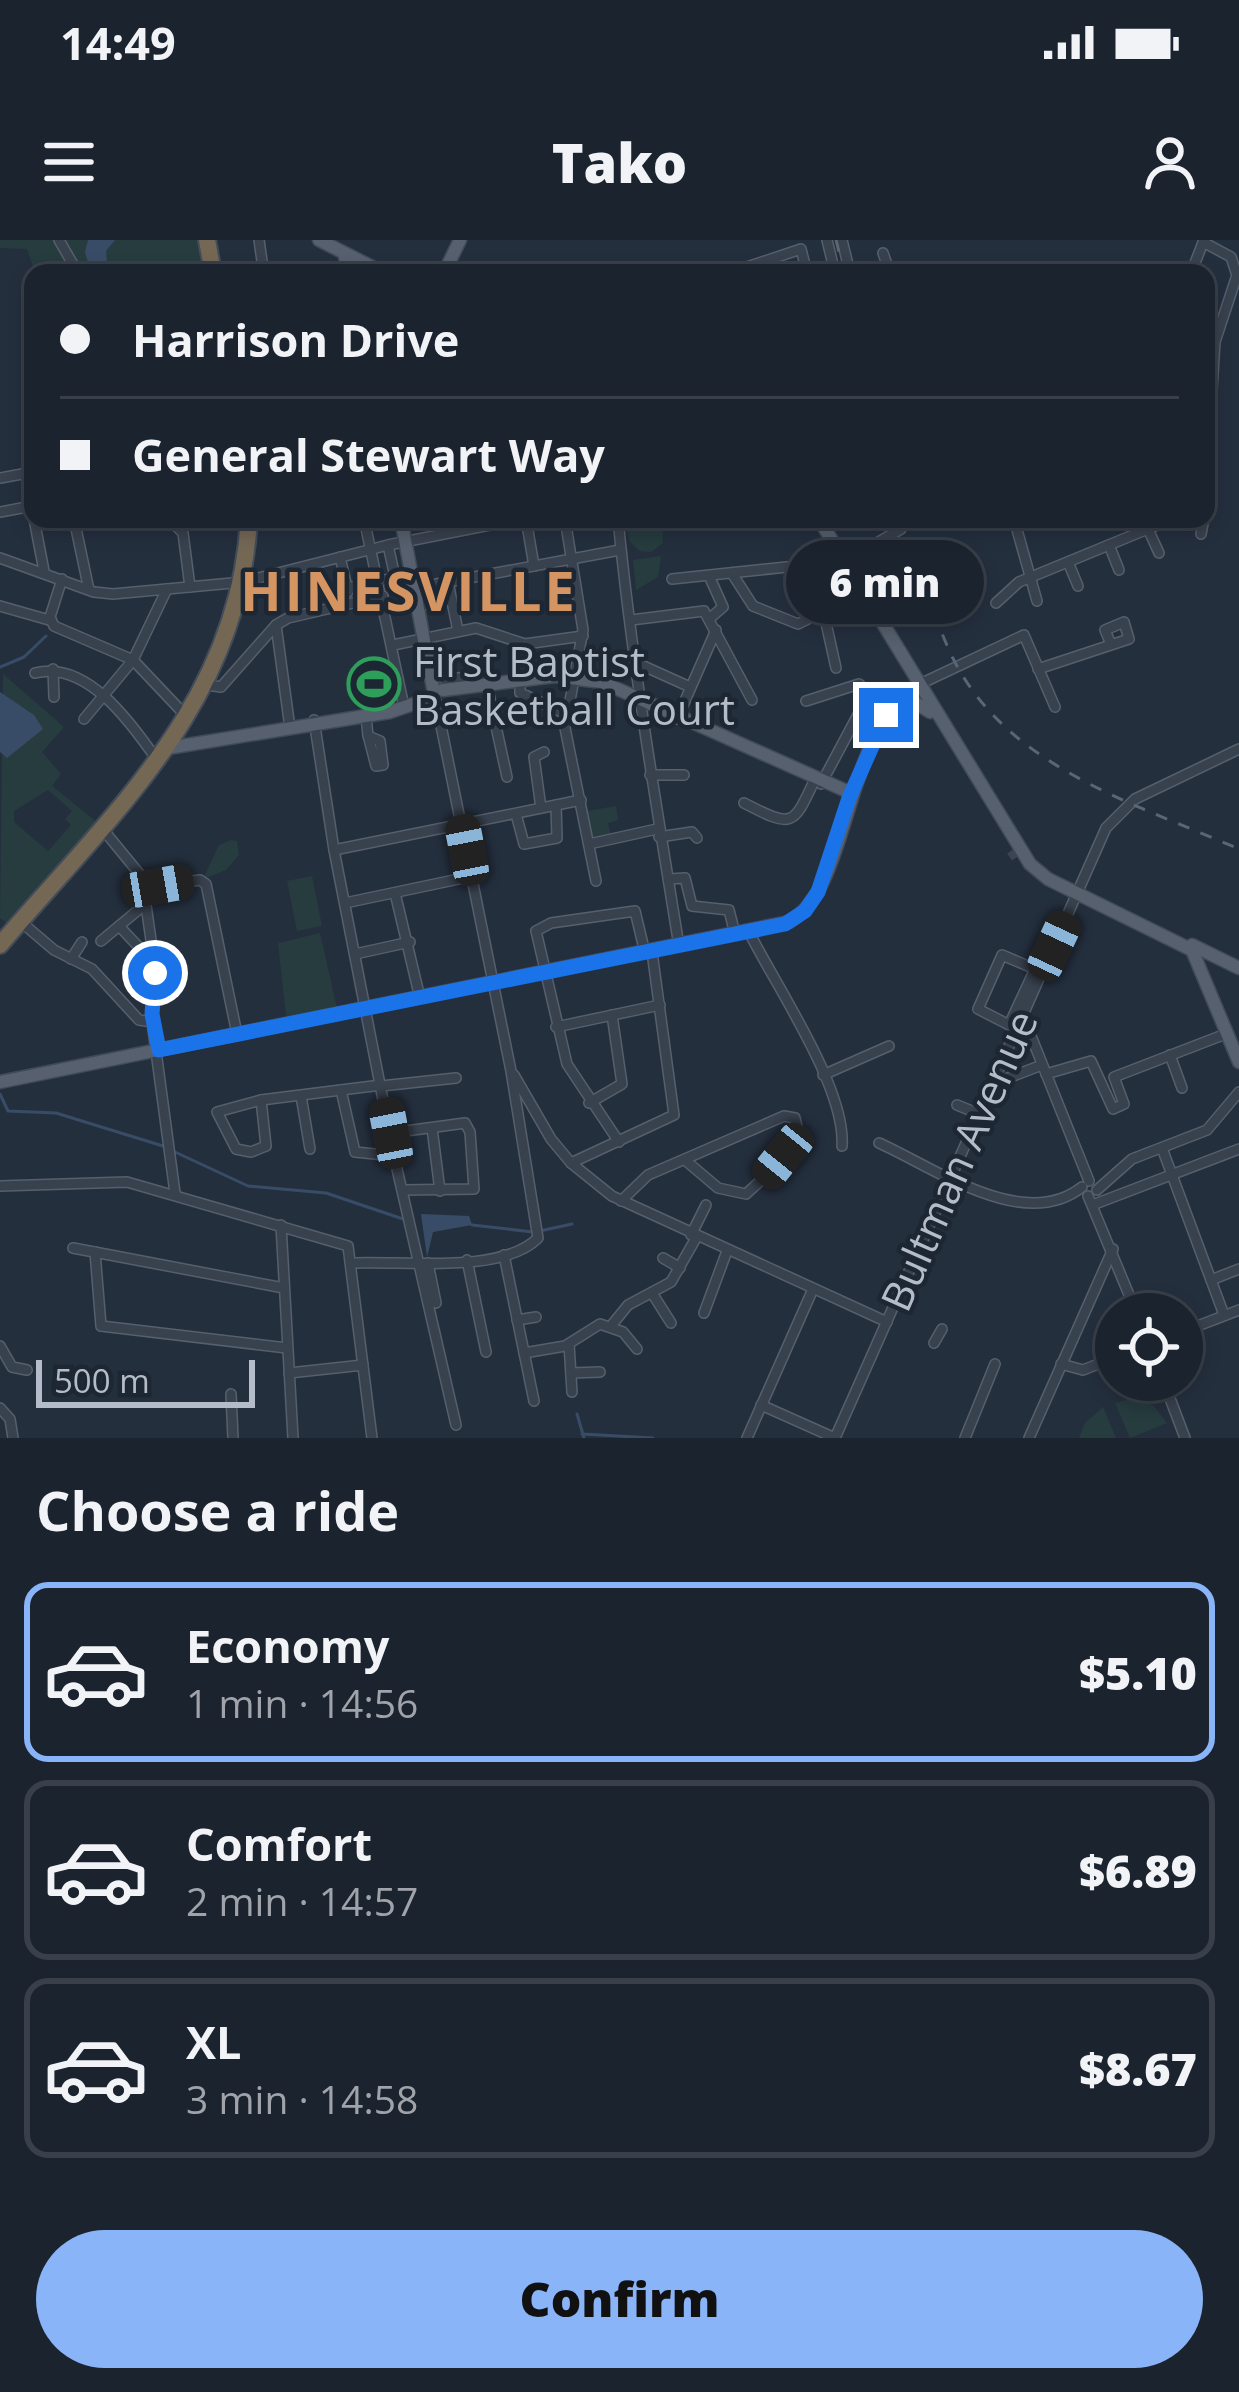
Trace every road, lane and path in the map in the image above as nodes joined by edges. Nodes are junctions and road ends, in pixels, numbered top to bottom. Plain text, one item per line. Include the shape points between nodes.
1 (319, 240) edge
2 (1204, 241) edge
3 (343, 246) edge
4 (883, 253) dead end
5 (370, 264) edge
6 (755, 264) edge
7 (805, 264) edge
8 (887, 264) edge
9 (1215, 343) edge
10 (36, 528) edge
11 (76, 528) edge
12 (178, 528) edge
13 (248, 528) edge
14 (366, 528) edge
15 (403, 528) edge
16 (475, 528) edge
17 (525, 528) edge
18 (567, 528) edge
19 (619, 528) edge
20 (824, 528) edge
21 (1016, 528) edge
22 (1202, 528) edge
23 (901, 529) dead end
24 (1148, 529) joint
25 (1201, 534) dead end
26 (405, 541) junction
27 (388, 545) junction
28 (1109, 545) junction
29 (371, 549) junction
30 (620, 550) junction
31 (1159, 553) dead end
32 (841, 556) junction
33 (340, 557) junction
34 (0, 558) edge
35 (572, 559) junction
36 (1068, 562) junction
37 (534, 566) junction
38 (792, 567) junction
39 (1119, 570) dead end
40 (44, 572) junction
41 (733, 574) junction
42 (1030, 577) junction
43 (395, 578) junction
44 (710, 578) junction
45 (62, 579) junction
46 (672, 579) dead end
47 (380, 580) junction
48 (413, 581) junction
49 (242, 582) junction
50 (448, 582) junction
51 (190, 586) junction
52 (1078, 586) dead end
53 (347, 588) junction
54 (167, 589) junction
55 (89, 590) junction
56 (862, 592) junction
57 (383, 596) junction
58 (451, 599) junction
59 (1036, 602) dead end
60 (350, 603) junction
61 (996, 603) dead end
62 (0, 606) edge
63 (419, 606) junction
64 (824, 614) junction
65 (709, 619) junction
66 (49, 620) junction
67 (631, 620) junction
68 (276, 625) junction
69 (716, 630) junction
70 (458, 631) junction
71 (583, 635) junction
72 (426, 638) junction
73 (1109, 642) dead end
74 (393, 645) junction
75 (133, 661) junction
76 (639, 664) junction
77 (836, 668) dead end
78 (52, 669) junction
79 (1039, 669) junction
80 (35, 673) dead end
81 (571, 676) junction
82 (486, 683) junction
83 (214, 686) junction
84 (918, 686) junction
85 (690, 687) junction
86 (524, 691) junction
87 (438, 694) junction
88 (103, 695) junction
89 (54, 697) dead end
90 (752, 700) dead end
91 (640, 701) junction
92 (806, 701) dead end
93 (403, 702) junction
94 (1054, 707) dead end
95 (190, 710) junction
96 (930, 712) junction
97 (566, 714) junction
98 (886, 715) junction
99 (678, 717) junction
100 (85, 718) dead end
101 (523, 718) dead end
102 (315, 722) junction
103 (290, 726) junction
104 (956, 749) junction
105 (1239, 749) edge
106 (166, 750) junction
107 (544, 752) dead end
108 (650, 775) junction
109 (684, 776) dead end
110 (507, 777) dead end
111 (819, 781) junction
112 (850, 795) junction
113 (580, 800) junction
114 (744, 803) dead end
115 (556, 805) junction
116 (541, 808) junction
117 (516, 814) junction
118 (462, 824) junction
119 (100, 827) junction
120 (658, 833) junction
121 (697, 838) dead end
122 (589, 844) junction
123 (334, 850) junction
124 (472, 876) junction
125 (668, 879) junction
126 (596, 881) dead end
127 (143, 888) junction
128 (395, 892) junction
129 (1077, 897) junction
130 (345, 903) junction
131 (143, 905) junction
132 (20, 921) junction
133 (119, 926) junction
134 (1154, 929) junction
135 (742, 934) junction
136 (101, 941) dead end
137 (82, 942) dead end
138 (410, 943) junction
139 (0, 945) edge
140 (680, 946) junction
141 (649, 952) junction
142 (355, 954) junction
143 (71, 959) junction
144 (153, 962) junction
145 (1239, 968) edge
146 (1038, 970) junction
147 (543, 973) junction
148 (494, 984) junction
149 (420, 998) junction
150 (660, 1005) junction
151 (366, 1008) junction
152 (612, 1015) junction
153 (1023, 1016) junction
154 (153, 1022) junction
155 (556, 1027) junction
156 (1013, 1027) junction
157 (236, 1034) junction
158 (1223, 1035) junction
159 (889, 1046) dead end
160 (159, 1050) junction
161 (1170, 1055) junction
162 (1239, 1062) edge
163 (511, 1070) junction
164 (1044, 1070) junction
165 (823, 1075) junction
166 (1239, 1076) edge
167 (456, 1078) dead end
168 (0, 1082) edge
169 (992, 1084) junction
170 (381, 1085) junction
171 (1181, 1088) dead end
172 (341, 1090) junction
173 (1239, 1092) edge
174 (301, 1096) junction
175 (261, 1100) junction
176 (589, 1102) junction
177 (957, 1105) dead end
178 (979, 1114) junction
179 (432, 1128) junction
180 (391, 1133) junction
181 (620, 1142) junction
182 (879, 1142) dead end
183 (842, 1146) dead end
184 (1162, 1148) junction
185 (310, 1149) dead end
186 (1239, 1149) edge
187 (394, 1156) junction
188 (685, 1160) junction
189 (571, 1163) junction
190 (951, 1175) junction
191 (1171, 1175) junction
192 (0, 1186) edge
193 (403, 1190) junction
194 (1089, 1190) junction
195 (440, 1191) junction
196 (175, 1192) junction
197 (620, 1201) junction
198 (706, 1205) dead end
199 (281, 1225) junction
200 (694, 1236) junction
201 (73, 1249) dead end
202 (1112, 1249) junction
203 (727, 1251) junction
204 (95, 1252) junction
205 (504, 1255) junction
206 (663, 1258) dead end
207 (467, 1260) junction
208 (351, 1263) junction
209 (425, 1263) junction
210 (680, 1268) junction
211 (1239, 1269) edge
212 (1211, 1280) junction
213 (527, 1282) dead end
214 (798, 1283) junction
215 (510, 1287) junction
216 (284, 1288) junction
217 (652, 1293) junction
218 (1129, 1293) edge
219 (1239, 1310) edge
220 (704, 1313) dead end
221 (1224, 1315) junction
222 (536, 1317) dead end
223 (517, 1320) junction
224 (887, 1322) junction
225 (671, 1323) dead end
226 (1203, 1323) edge
227 (611, 1326) junction
228 (942, 1329) dead end
229 (934, 1343) dead end
230 (568, 1344) junction
231 (287, 1348) junction
232 (637, 1349) dead end
233 (1, 1352) edge
234 (486, 1352) dead end
235 (524, 1353) junction
236 (995, 1364) dead end
237 (1061, 1364) junction
238 (363, 1365) junction
239 (1095, 1365) edge
240 (27, 1370) dead end
241 (600, 1372) dead end
242 (290, 1373) junction
243 (571, 1373) junction
244 (572, 1392) dead end
245 (231, 1394) dead end
246 (534, 1401) dead end
247 (1171, 1401) edge
248 (761, 1405) junction
249 (0, 1408) edge
250 (13, 1438) edge
251 (233, 1438) edge
252 (293, 1438) edge
253 (373, 1438) edge
254 (456, 1438) edge
255 (747, 1438) edge
256 (835, 1438) edge
257 (964, 1438) edge
258 (1029, 1438) edge
259 (1185, 1438) edge

1 - 3 main road
2 - 9 street via 1226,252 1237,270
3 - 5 main road
4 - 8 street
6 - 7 street via 801,248
10 - 40 street
11 - 55 street
12 - 51 street
13 - 49 highway
14 - 29 street
15 - 26 main road
16 - 26 street
17 - 37 street
18 - 35 street
19 - 30 street
20 - 32 main road
21 - 42 street
22 - 25 street
23 - 32 street
24 - 28 street
24 - 31 street
26 - 27 street
26 - 48 main road
27 - 29 street
27 - 43 street
28 - 36 street
28 - 39 street
29 - 33 street
29 - 47 street
30 - 35 street
30 - 67 street
32 - 38 street
32 - 56 main road
33 - 49 street
33 - 53 street
34 - 40 street
35 - 37 street
35 - 71 street
36 - 42 street
36 - 52 street
37 - 50 street
38 - 41 street
38 - 64 street
40 - 45 street
41 - 44 street
41 - 64 street via 764,614 798,624
42 - 59 street
42 - 61 street
43 - 47 street
43 - 48 street
44 - 46 street
44 - 65 street via 723,607
45 - 55 street
45 - 66 street
47 - 53 street
47 - 57 street
48 - 50 street
48 - 63 main road
49 - 51 street
49 - 83 highway
50 - 58 street
51 - 54 street
53 - 60 street
54 - 55 street
54 - 75 street
56 - 64 street
56 - 84 main road
57 - 60 street
57 - 74 street
58 - 63 street
58 - 70 street
60 - 68 street
62 - 66 street
63 - 72 main road
64 - 77 street
65 - 67 street via 694,610
65 - 69 street
66 - 75 street via 65,635
67 - 76 street
68 - 83 street
68 - 103 street
69 - 85 street
69 - 90 street
70 - 71 street via 476,628 526,644
70 - 72 street
71 - 81 street
72 - 74 street
72 - 87 main road
73 - 79 street
74 - 93 street
75 - 88 street
75 - 95 street
76 - 85 street
76 - 91 street
78 - 80 street
78 - 88 street via 73,672
78 - 89 street
79 - 84 street via 1021,635
79 - 94 street
81 - 82 main road
81 - 86 main road
81 - 91 main road
81 - 97 street
82 - 86 main road
82 - 87 main road
82 - 110 street
83 - 95 highway
84 - 96 main road
84 - 98 main road
84 - 104 main road
85 - 99 street
86 - 97 street
86 - 101 street
87 - 93 main road
87 - 102 main road via 367,725
87 - 118 street
88 - 100 street
88 - 106 street via 145,743
91 - 99 main road
91 - 108 street
92 - 111 street via 859,684 869,692 848,742
93 - 102 main road
95 - 106 highway
96 - 98 main road via 908,701
96 - 104 main road
97 - 113 street
98 - 112 main road
99 - 111 main road
102 - 103 main road
102 - 123 street
103 - 106 main road
104 - 129 main road via 1035,871
104 - 129 main road via 1014,853 1037,881
105 - 129 street, Bultman Avenue via 1125,807 1106,828
106 - 119 highway
107 - 116 street via 534,755
108 - 109 street
108 - 120 street
111 - 112 main road
111 - 114 street via 791,820
112 - 135 main road via 808,909
113 - 115 street
113 - 122 street
115 - 116 street
115 - 117 street via 560,835 521,841
116 - 117 street
117 - 118 street
118 - 123 street
118 - 124 street
119 - 127 street via 140,871
119 - 132 highway
120 - 121 street
120 - 122 street
120 - 125 street
122 - 126 street
123 - 130 street
124 - 128 street
124 - 148 street
125 - 135 street via 685,878 692,906 729,910
125 - 140 street
127 - 131 street
127 - 157 street via 206,884
128 - 130 street
128 - 138 street
129 - 134 main road
129 - 146 street, Bultman Avenue
129 - 158 main road via 1184,952
130 - 142 street
131 - 133 street
131 - 144 street
132 - 139 highway
132 - 143 street
133 - 136 street
133 - 144 street
134 - 145 main road
134 - 162 main road via 1198,958
135 - 140 main road
135 - 165 street
137 - 143 street
138 - 142 street
138 - 149 street
140 - 141 main road
141 - 147 main road
141 - 147 street via 635,911 551,923 536,931
141 - 150 street
142 - 151 street
143 - 154 street via 96,972 139,1020
144 - 154 street
146 - 153 street, Bultman Avenue
146 - 156 street
146 - 156 street via 1002,955 978,1009
147 - 148 main road
147 - 155 street
148 - 149 main road
148 - 163 street
149 - 151 main road
150 - 152 street
150 - 181 street via 674,1114
151 - 157 main road
151 - 170 street
152 - 155 street
152 - 176 street via 622,1084
153 - 156 street, Bultman Avenue
153 - 164 street
154 - 160 street
155 - 176 street
156 - 169 street, Bultman Avenue
157 - 160 main road
158 - 161 street
158 - 166 main road
159 - 165 street
160 - 168 main road
160 - 196 street
161 - 164 street via 1114,1077 1124,1105 1113,1109 1090,1061
161 - 171 street
163 - 189 street
163 - 205 street via 538,1233 528,1248
164 - 169 street
164 - 194 street
165 - 183 street via 842,1120
167 - 170 street
169 - 178 street, Bultman Avenue
170 - 172 street
170 - 180 street
172 - 174 street
172 - 187 street via 355,1152
173 - 184 street via 1208,1130
174 - 175 street
174 - 185 street
175 - 175 street via 266,1146 236,1149 217,1112
176 - 181 street
177 - 178 street
178 - 190 street, Bultman Avenue
179 - 180 street
179 - 195 street
179 - 195 street via 469,1124 474,1189
180 - 187 street
181 - 189 street
182 - 190 street
184 - 191 street
184 - 194 street
186 - 191 street
187 - 193 street
188 - 188 street via 718,1188 746,1194 801,1144 790,1116
188 - 197 street via 639,1180
189 - 197 street
190 - 194 street via 1021,1205
190 - 224 street, Bultman Avenue
191 - 194 street
191 - 212 street
192 - 196 street via 114,1181
193 - 195 street
193 - 209 street
194 - 202 street
196 - 199 street
197 - 200 street
198 - 200 street
199 - 208 street via 348,1246
199 - 216 street
200 - 203 street
200 - 210 street
201 - 204 street
202 - 218 street
202 - 237 street
203 - 214 street
203 - 220 street
204 - 216 street
204 - 231 street via 100,1324
205 - 207 street
205 - 215 street
206 - 210 street
207 - 209 street
207 - 234 street
208 - 209 street
208 - 238 street
209 - 254 street
210 - 217 street
211 - 212 street
212 - 221 street
213 - 215 street
214 - 224 street
214 - 248 street
215 - 223 street
216 - 231 street
217 - 225 street
217 - 227 street
219 - 221 street
221 - 226 street
222 - 223 street
223 - 235 street
224 - 256 street, Bultman Avenue
227 - 230 street via 594,1325
227 - 232 street
228 - 229 street
230 - 235 street
230 - 243 street
231 - 242 street
233 - 240 street
235 - 246 street
236 - 257 street
237 - 239 street
237 - 258 street
238 - 242 street
238 - 253 street
241 - 243 street
242 - 252 street
243 - 244 street
245 - 251 street
247 - 259 street
248 - 255 street
248 - 256 street
249 - 250 street

